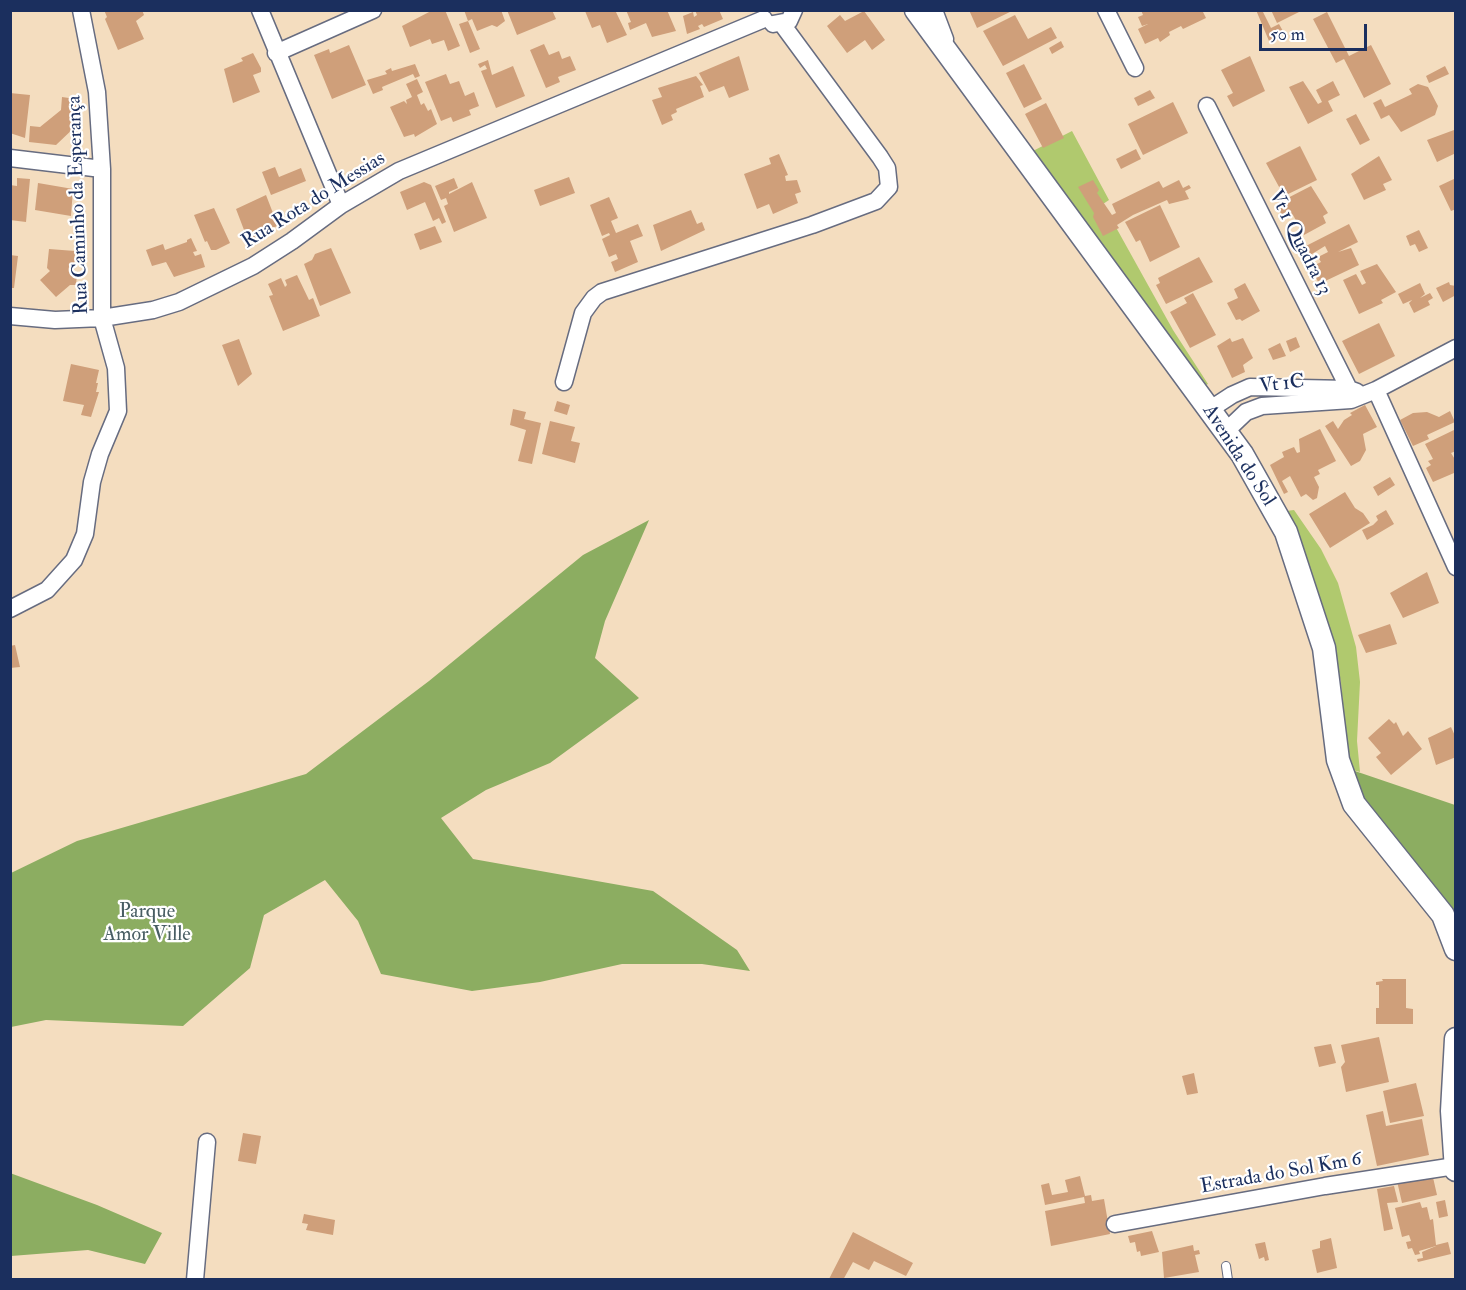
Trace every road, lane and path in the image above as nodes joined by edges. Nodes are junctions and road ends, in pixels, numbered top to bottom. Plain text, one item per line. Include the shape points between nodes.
1 (81, 10) edge
2 (260, 10) edge
3 (373, 10) edge
4 (1106, 10) edge
5 (921, 12) edge
6 (762, 15) edge
7 (793, 15) edge
8 (276, 53) junction
9 (1135, 68) dead end
10 (1207, 106) dead end
11 (10, 158) edge
12 (102, 169) junction
13 (341, 205) junction
14 (10, 316) edge
15 (102, 318) junction
16 (1455, 348) edge
17 (564, 381) dead end
18 (1250, 387) junction
19 (1360, 393) junction
20 (1262, 406) junction
21 (1209, 410) junction
22 (1225, 432) junction
23 (1455, 567) edge
24 (10, 609) edge
25 (1455, 949) edge
26 (1455, 1039) edge
27 (207, 1142) dead end
28 (1455, 1168) edge
29 (1115, 1224) dead end
30 (1226, 1266) dead end
31 (195, 1280) edge
32 (1228, 1280) edge

1 - 12 street, Rua Caminho da Esperança via 97,92
2 - 8 street
3 - 8 street
4 - 9 street
5 - 21 street, Avenida do Sol via 957,68
6 - 7 street via 775,25
6 - 13 street, Rua Rota do Messias via 399,171
7 - 17 street via 887,168 889,187 876,201 812,225 602,291 583,313
8 - 13 street
10 - 19 street, Vt 1 Quadra 13
11 - 12 street
12 - 15 street, Rua Caminho da Esperança
13 - 15 street, Rua Rota do Messias via 292,241 228,279 162,307
14 - 15 street, Rua Rota do Messias via 55,320
15 - 24 street, Rua Caminho da Esperança via 116,368 118,411 92,482 85,534 64,574 47,590
16 - 19 street
18 - 19 street
18 - 20 street
18 - 21 street
19 - 20 street, Vt 1C
19 - 23 street, Vt 1 Quadra 13
20 - 22 street, Vt 1C via 1246,412
21 - 22 street, Avenida do Sol
22 - 25 street, Avenida do Sol via 1242,454 1286,532 1324,648 1338,760 1354,804 1443,915
26 - 28 street
27 - 31 street
28 - 29 street, Estrada do Sol Km 6 via 1325,1186
30 - 32 lane

